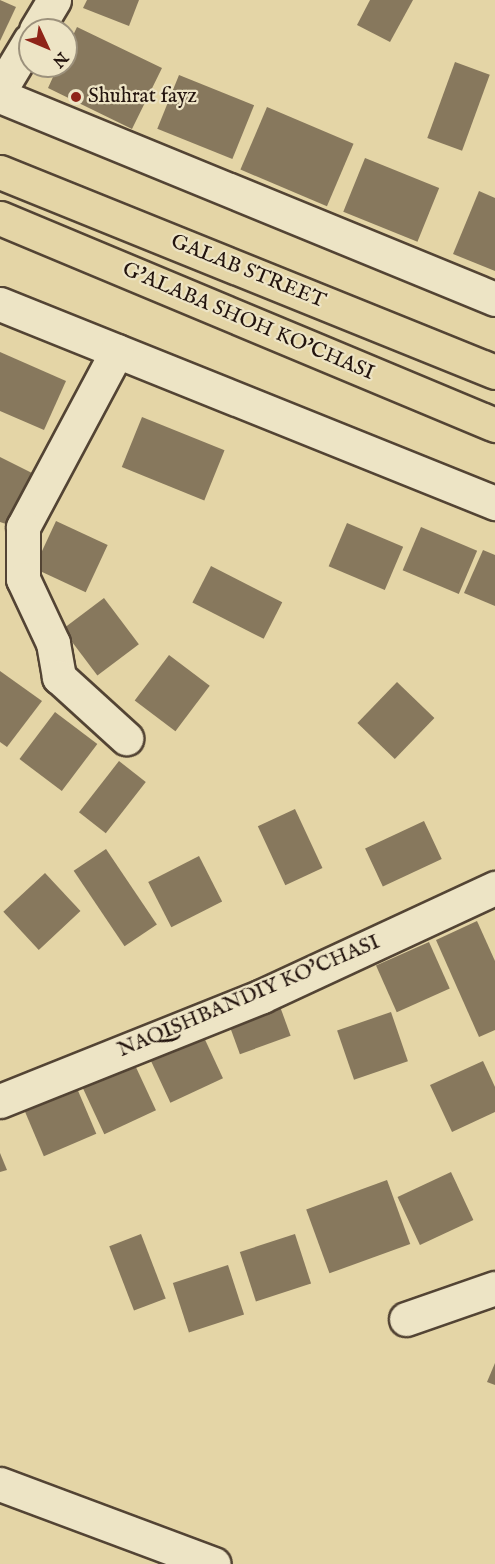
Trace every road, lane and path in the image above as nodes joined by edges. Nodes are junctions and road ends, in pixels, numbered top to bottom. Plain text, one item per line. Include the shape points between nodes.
1 (54, 0) edge
2 (43, 18) edge
3 (18, 60) edge
4 (0, 90) edge
5 (0, 96) edge
6 (0, 172) edge
7 (0, 218) edge
8 (495, 298) edge
9 (0, 304) edge
10 (117, 351) junction
11 (495, 372) edge
12 (495, 425) edge
13 (495, 503) edge
14 (12, 538) edge
15 (126, 738) dead end
16 (495, 888) edge
17 (0, 1101) edge
18 (495, 1288) edge
19 (406, 1319) dead end
20 (0, 1484) edge
21 (214, 1564) edge

1 - 2 street
3 - 4 street
5 - 8 street
6 - 11 main road, GALAB STREET
7 - 12 main road, G'ALABA SHOH KO'CHASI
9 - 10 street
10 - 13 street
10 - 14 street
14 - 15 street via 23,579 53,643 59,677
16 - 17 street, NAQISHBANDIY KO'CHASI via 262,996
18 - 19 street
20 - 21 street

